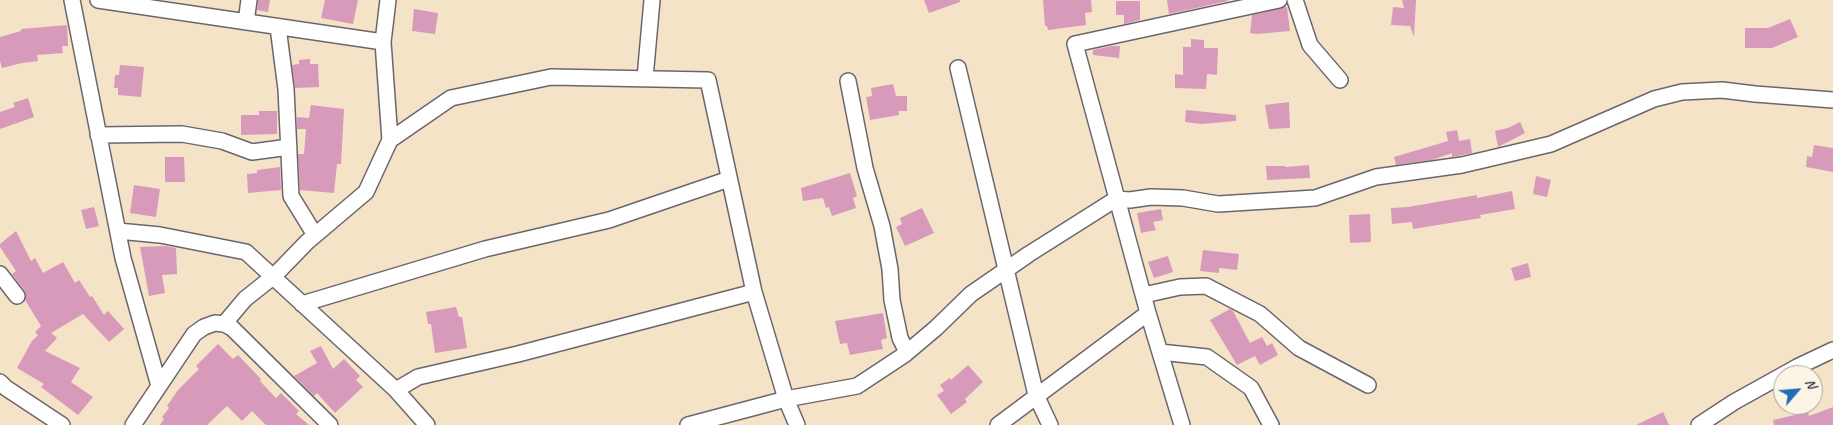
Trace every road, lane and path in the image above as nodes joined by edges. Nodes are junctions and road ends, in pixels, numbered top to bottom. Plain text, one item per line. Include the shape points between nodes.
1 (72, 0) edge
2 (98, 0) edge
3 (248, 0) edge
4 (388, 0) edge
5 (652, 0) edge
6 (1279, 0) edge
7 (1295, 0) edge
8 (246, 22) junction
9 (278, 27) junction
10 (383, 42) junction
11 (958, 68) dead end
12 (645, 78) junction
13 (1340, 80) dead end
14 (848, 81) dead end
15 (1833, 100) edge
16 (98, 134) junction
17 (390, 140) junction
18 (289, 147) junction
19 (729, 178) junction
20 (1116, 199) junction
21 (118, 231) junction
22 (315, 235) junction
23 (1007, 269) junction
24 (0, 274) edge
25 (274, 276) junction
26 (754, 292) junction
27 (1144, 295) junction
28 (17, 296) dead end
29 (302, 304) junction
30 (1148, 313) junction
31 (224, 324) junction
32 (1833, 350) edge
33 (907, 352) junction
34 (1160, 352) junction
35 (0, 382) edge
36 (1368, 385) dead end
37 (159, 386) junction
38 (396, 390) junction
39 (1036, 395) junction
40 (786, 399) junction
41 (62, 425) edge
42 (132, 425) edge
43 (330, 425) edge
44 (427, 425) edge
45 (688, 425) edge
46 (797, 425) edge
47 (998, 425) edge
48 (1050, 425) edge
49 (1182, 425) edge
50 (1271, 425) edge
51 (1699, 425) edge

1 - 16 street
2 - 8 street
3 - 8 street
4 - 10 street
5 - 12 street
6 - 20 street via 1075,44
7 - 13 street via 1310,45
8 - 9 street
9 - 10 street
9 - 18 street
10 - 17 street
11 - 23 street
12 - 17 street via 552,77 451,98
12 - 19 street via 708,80
14 - 33 street via 865,168 882,226 900,338
15 - 20 street via 1722,90 1682,92 1654,99 1551,144 1462,165 1376,177 1315,198 1218,204 1183,198
16 - 18 street via 182,134 222,140 252,152
16 - 21 street
17 - 22 street via 366,192
18 - 22 street via 291,196
19 - 26 street
19 - 29 street via 610,220 485,249
20 - 23 street
20 - 27 street
21 - 25 street via 160,235 246,252
21 - 37 street
22 - 25 street
23 - 33 street via 971,294
23 - 39 street
24 - 28 street
25 - 29 street
25 - 31 street via 246,299
26 - 38 street via 518,354 432,373
26 - 40 street
27 - 30 street
27 - 36 street via 1206,286 1260,314 1299,348
29 - 38 street
30 - 34 street
30 - 39 street
31 - 37 street via 204,326 194,334
31 - 43 street via 232,328
32 - 51 street via 1734,402
33 - 40 street via 857,386
34 - 49 street
34 - 50 street via 1206,357 1251,388
35 - 41 street
37 - 42 street
38 - 44 street
39 - 47 street
39 - 48 street
40 - 45 street
40 - 46 street

